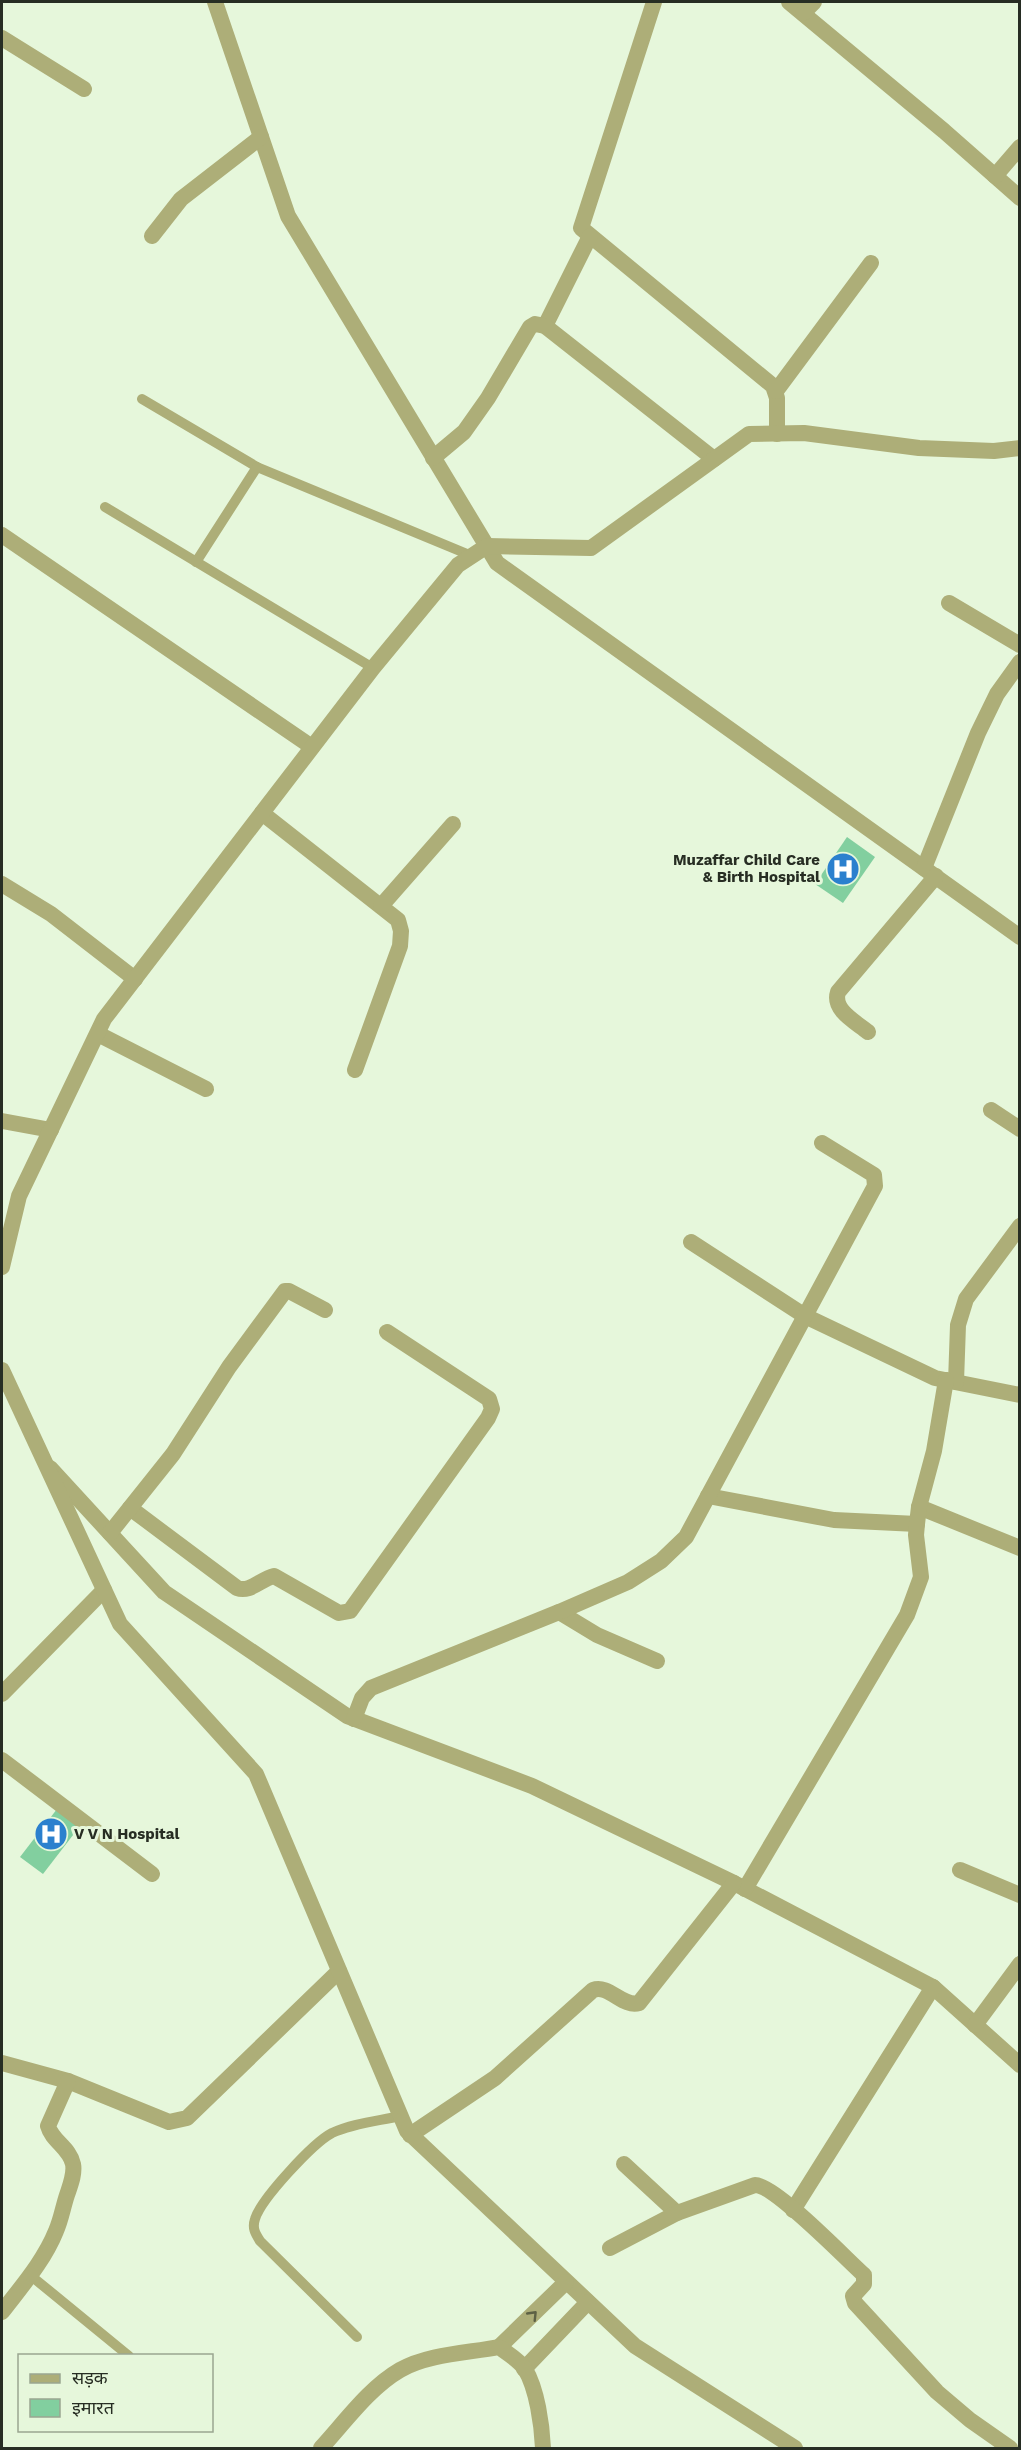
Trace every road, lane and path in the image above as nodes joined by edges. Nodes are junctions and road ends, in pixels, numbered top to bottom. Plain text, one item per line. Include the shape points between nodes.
1 (214, 2) edge
2 (654, 2) edge
3 (789, 2) edge
4 (808, 7) edge
5 (2, 38) edge
6 (84, 89) dead end
7 (261, 137) junction
8 (1020, 147) edge
9 (995, 177) junction
10 (1020, 198) edge
11 (152, 236) dead end
12 (590, 236) junction
13 (871, 263) dead end
14 (545, 326) junction
15 (776, 391) junction
16 (142, 399) dead end
17 (777, 434) junction
18 (1020, 448) edge
19 (433, 458) junction
20 (714, 459) junction
21 (257, 467) junction
22 (105, 507) dead end
23 (2, 535) edge
24 (487, 546) junction
25 (472, 556) junction
26 (196, 562) junction
27 (949, 603) dead end
28 (1020, 645) edge
29 (1020, 662) edge
30 (373, 668) junction
31 (312, 747) junction
32 (262, 813) junction
33 (453, 824) dead end
34 (930, 872) junction
35 (2, 884) edge
36 (381, 906) junction
37 (1020, 937) edge
38 (135, 979) junction
39 (868, 1032) dead end
40 (98, 1034) junction
41 (355, 1070) dead end
42 (206, 1089) dead end
43 (991, 1110) dead end
44 (2, 1121) edge
45 (1020, 1129) edge
46 (51, 1130) junction
47 (822, 1143) dead end
48 (2, 1207) edge
49 (13, 1220) junction
50 (1020, 1226) edge
51 (691, 1242) dead end
52 (2, 1267) edge
53 (325, 1311) dead end
54 (805, 1317) junction
55 (387, 1332) dead end
56 (2, 1370) edge
57 (951, 1381) junction
58 (1020, 1395) edge
59 (45, 1463) junction
60 (708, 1496) junction
61 (919, 1507) junction
62 (130, 1508) junction
63 (917, 1524) junction
64 (110, 1533) junction
65 (1020, 1548) edge
66 (104, 1590) junction
67 (559, 1612) junction
68 (657, 1661) dead end
69 (2, 1694) edge
70 (354, 1719) junction
71 (2, 1760) edge
72 (960, 1870) dead end
73 (152, 1874) dead end
74 (740, 1887) junction
75 (1020, 1895) edge
76 (1020, 1964) edge
77 (339, 1971) junction
78 (933, 1987) junction
79 (975, 2025) junction
80 (2, 2063) edge
81 (1020, 2065) edge
82 (68, 2081) junction
83 (400, 2116) junction
84 (410, 2135) junction
85 (624, 2164) dead end
86 (793, 2210) junction
87 (678, 2213) junction
88 (610, 2248) dead end
89 (30, 2275) junction
90 (566, 2282) junction
91 (588, 2302) junction
92 (2, 2312) edge
93 (357, 2337) dead end
94 (499, 2348) junction
95 (128, 2354) edge
96 (524, 2369) junction
97 (321, 2448) edge
98 (543, 2448) edge
99 (795, 2448) edge
100 (1010, 2448) edge

1 - 7 street
2 - 12 street via 582,228
3 - 4 street
4 - 9 street
5 - 6 street
7 - 11 street via 181,199
7 - 19 street via 288,216
8 - 9 street
9 - 10 street
12 - 14 street
12 - 15 street
13 - 15 street
14 - 19 street via 530,327 464,432
14 - 20 street
15 - 17 street
16 - 21 lane
17 - 18 street via 804,433 919,448
17 - 20 street via 749,434
19 - 24 street
20 - 24 street via 591,548
21 - 25 lane
21 - 26 lane
22 - 26 lane
23 - 31 street
24 - 25 street
24 - 34 street via 497,563
25 - 30 street via 458,565
26 - 30 lane
27 - 28 street
29 - 34 street via 997,694 978,733
30 - 31 street
31 - 32 street
32 - 36 street
32 - 38 street
33 - 36 street
34 - 37 street
34 - 39 street via 838,992 838,1007
35 - 38 street via 51,914
36 - 41 street via 398,920 400,946
38 - 40 street via 104,1019
40 - 42 street
40 - 46 street
43 - 45 street
44 - 46 street
46 - 49 street via 19,1196
47 - 54 street via 873,1175 875,1186
48 - 49 street
49 - 52 street
50 - 57 street via 966,1299 958,1325
51 - 54 street
53 - 62 street via 285,1292 229,1367 173,1454
54 - 57 street via 935,1378
54 - 60 street
55 - 62 street via 489,1399 492,1409 350,1611 339,1613 274,1576 248,1589 237,1588
56 - 59 street
57 - 58 street
57 - 61 street
59 - 64 street
59 - 66 street
60 - 63 street via 834,1520
60 - 67 street via 686,1537 661,1561 628,1582
61 - 63 street
61 - 65 street
62 - 64 street
63 - 74 street via 921,1576 907,1615
64 - 70 street via 164,1592
66 - 69 street
66 - 77 street via 120,1624 256,1774
67 - 68 street via 597,1635
67 - 70 street via 378,1684 362,1698
70 - 74 street via 532,1786
71 - 73 street
72 - 75 street
74 - 78 street
74 - 84 street via 639,2003 631,2004 601,1988 593,1990 495,2078
76 - 79 street
77 - 82 street via 187,2118 169,2122
77 - 83 street
78 - 79 street
78 - 86 street
79 - 81 street
80 - 82 street
82 - 89 street via 48,2126 69,2153 73,2174 56,2230
83 - 84 street
83 - 93 lane via 357,2124 331,2134 305,2154 259,2208 254,2221 253,2231 260,2241
84 - 90 street
85 - 87 street
86 - 87 street via 764,2187 754,2185
86 - 100 street via 864,2275 864,2284 853,2296 855,2303 937,2392
87 - 88 street
89 - 92 street
89 - 95 lane
90 - 91 street
94 -> 90 street
91 - 96 street
91 - 99 street via 635,2346
94 - 96 street
94 - 97 street via 434,2358 401,2369 380,2384
96 - 98 street via 542,2425

